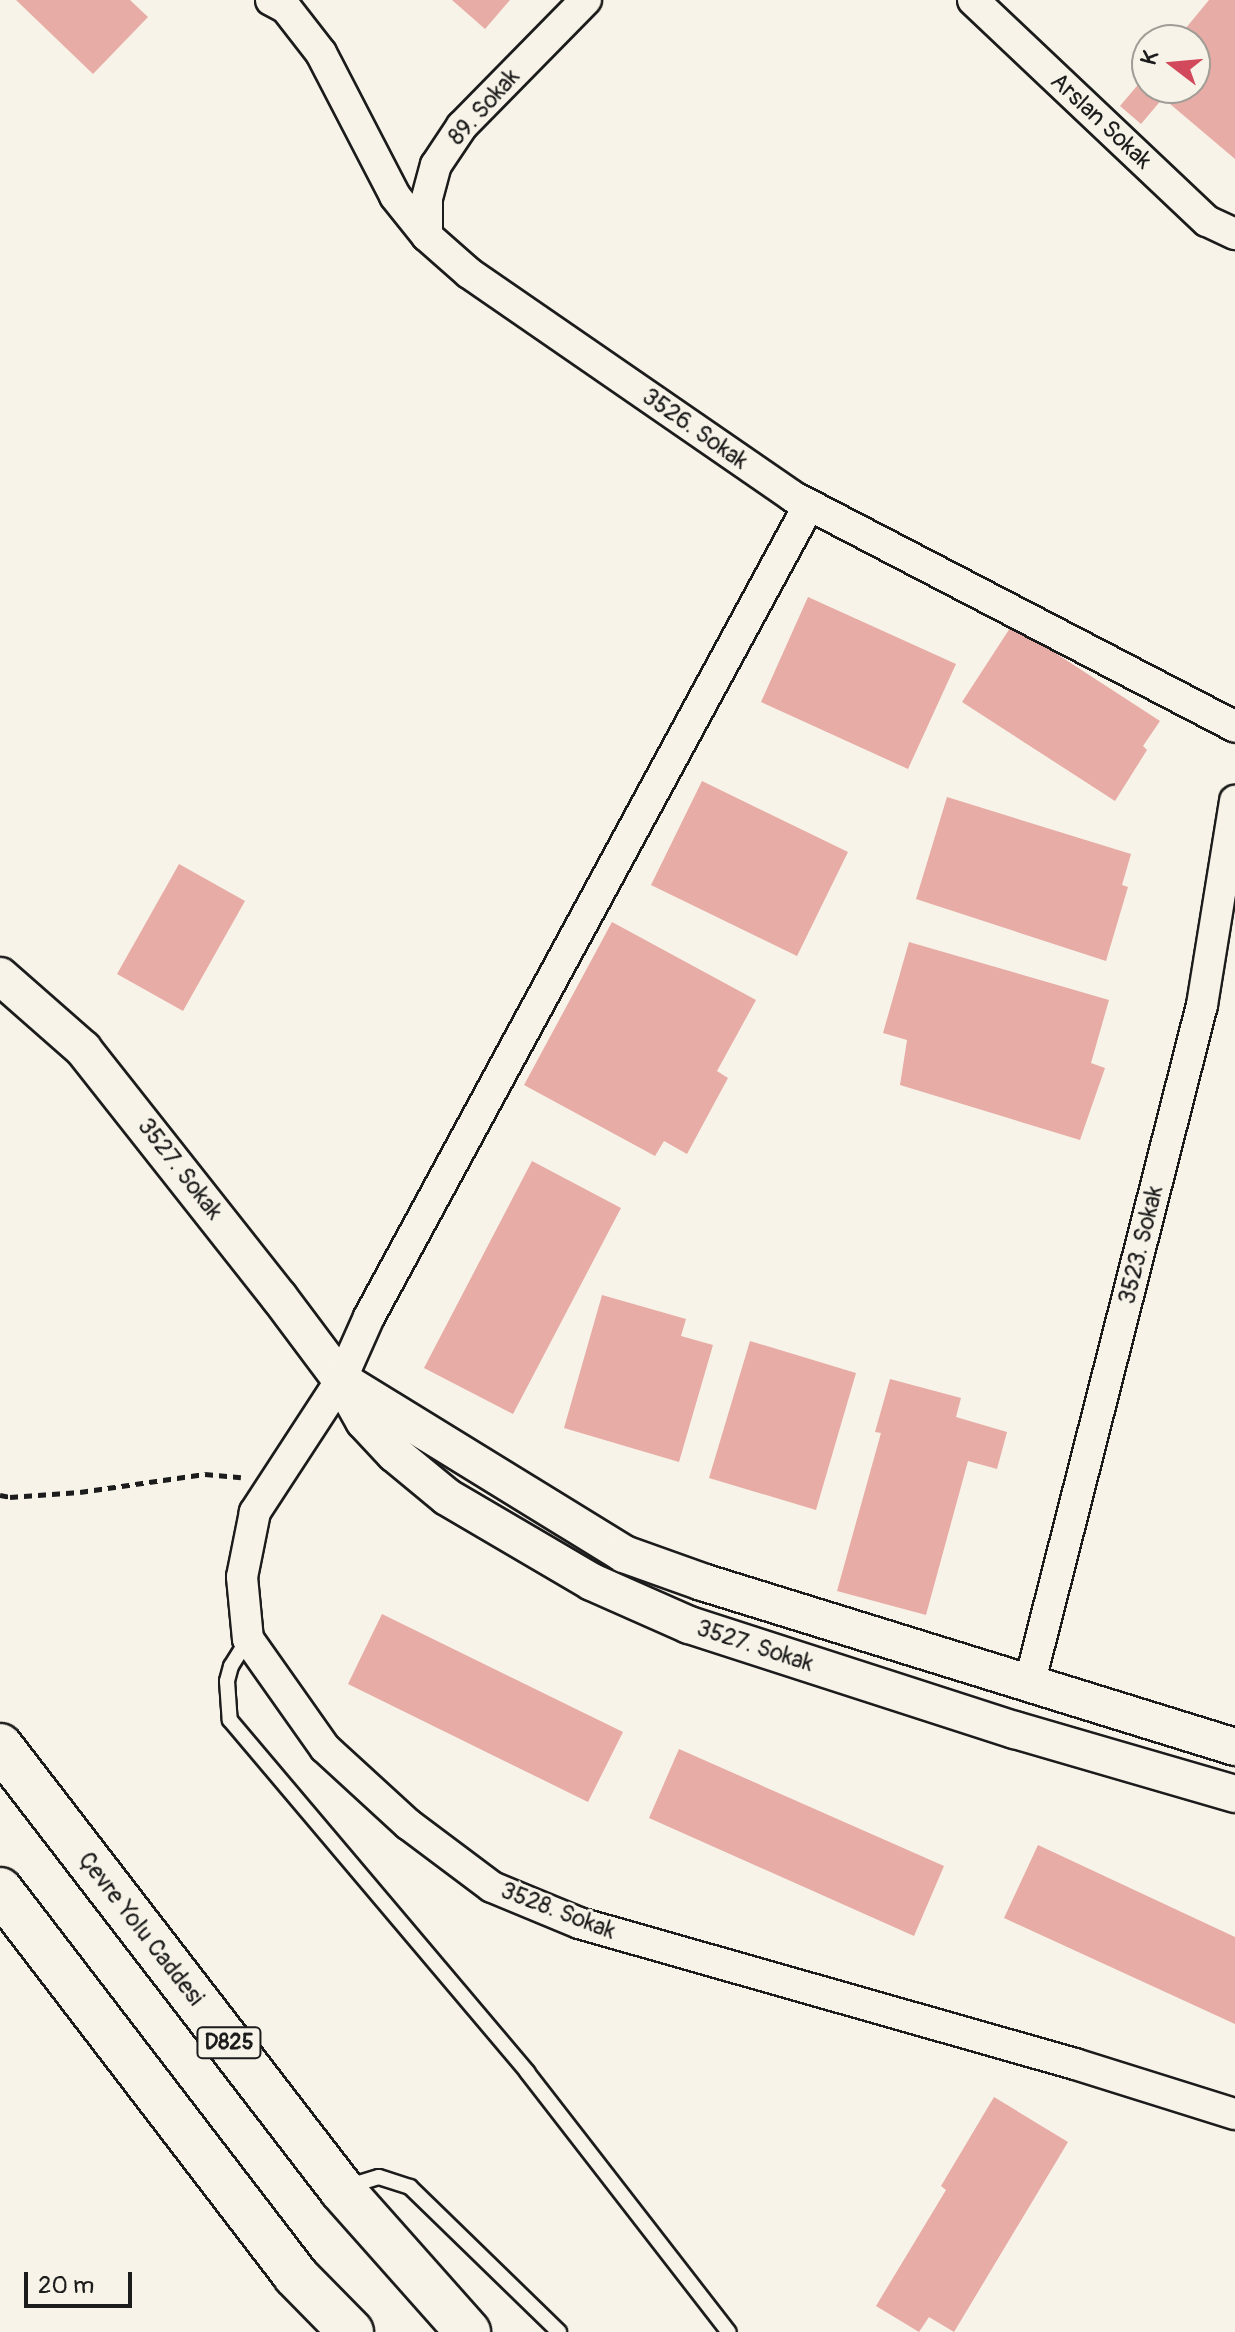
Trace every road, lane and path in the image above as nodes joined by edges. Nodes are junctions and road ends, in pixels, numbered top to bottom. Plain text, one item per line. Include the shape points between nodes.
1 (271, 0) edge
2 (586, 0) edge
3 (973, 0) edge
4 (1235, 234) edge
5 (427, 236) junction
6 (809, 505) junction
7 (1235, 727) edge
8 (1235, 801) edge
9 (0, 976) edge
10 (341, 1380) junction
11 (270, 1488) junction
12 (0, 1495) edge
13 (248, 1639) junction
14 (1029, 1685) junction
15 (1015, 1730) junction
16 (0, 1746) edge
17 (1235, 1747) edge
18 (1235, 1794) edge
19 (0, 1890) edge
20 (1235, 2114) edge
21 (342, 2190) junction
22 (295, 2275) junction
23 (336, 2332) edge
24 (351, 2332) edge
25 (468, 2332) edge
26 (499, 2332) edge
27 (559, 2332) edge
28 (729, 2332) edge

1 - 5 street, 3526. Sokak via 286,8 321,53 395,196
2 - 5 street, 89. Sokak via 462,126 436,165 427,198
3 - 4 street, Arslan Sokak via 1207,221
5 - 6 street, 3526. Sokak via 469,273
6 - 7 street, 3526. Sokak
6 - 10 street, 3528. Sokak via 369,1317
8 - 14 street, 3523. Sokak via 1202,1005
9 - 10 street, 3527. Sokak via 83,1049
10 - 11 street, 3528. Sokak
10 - 14 street, 3527. Sokak via 624,1554
10 - 15 street, 3527. Sokak via 364,1421 447,1497 592,1582 689,1625
11 - 12 path via 240,1477 205,1474 80,1492
11 - 13 street, 3528. Sokak via 255,1512 242,1577
13 - 20 street, 3528. Sokak via 325,1748 408,1824 492,1887 579,1923
13 - 28 lane via 227,1681 230,1720 527,2072
14 - 15 street
14 - 17 street, 3527. Sokak
15 - 18 street, 3527. Sokak
16 - 21 highway, Çevre Yolu Caddesi / D825
19 - 22 highway
21 - 25 highway, Çevre Yolu Caddesi / D825
21 - 26 highway
21 - 27 lane via 379,2177 410,2187
22 - 23 highway
22 - 24 highway

